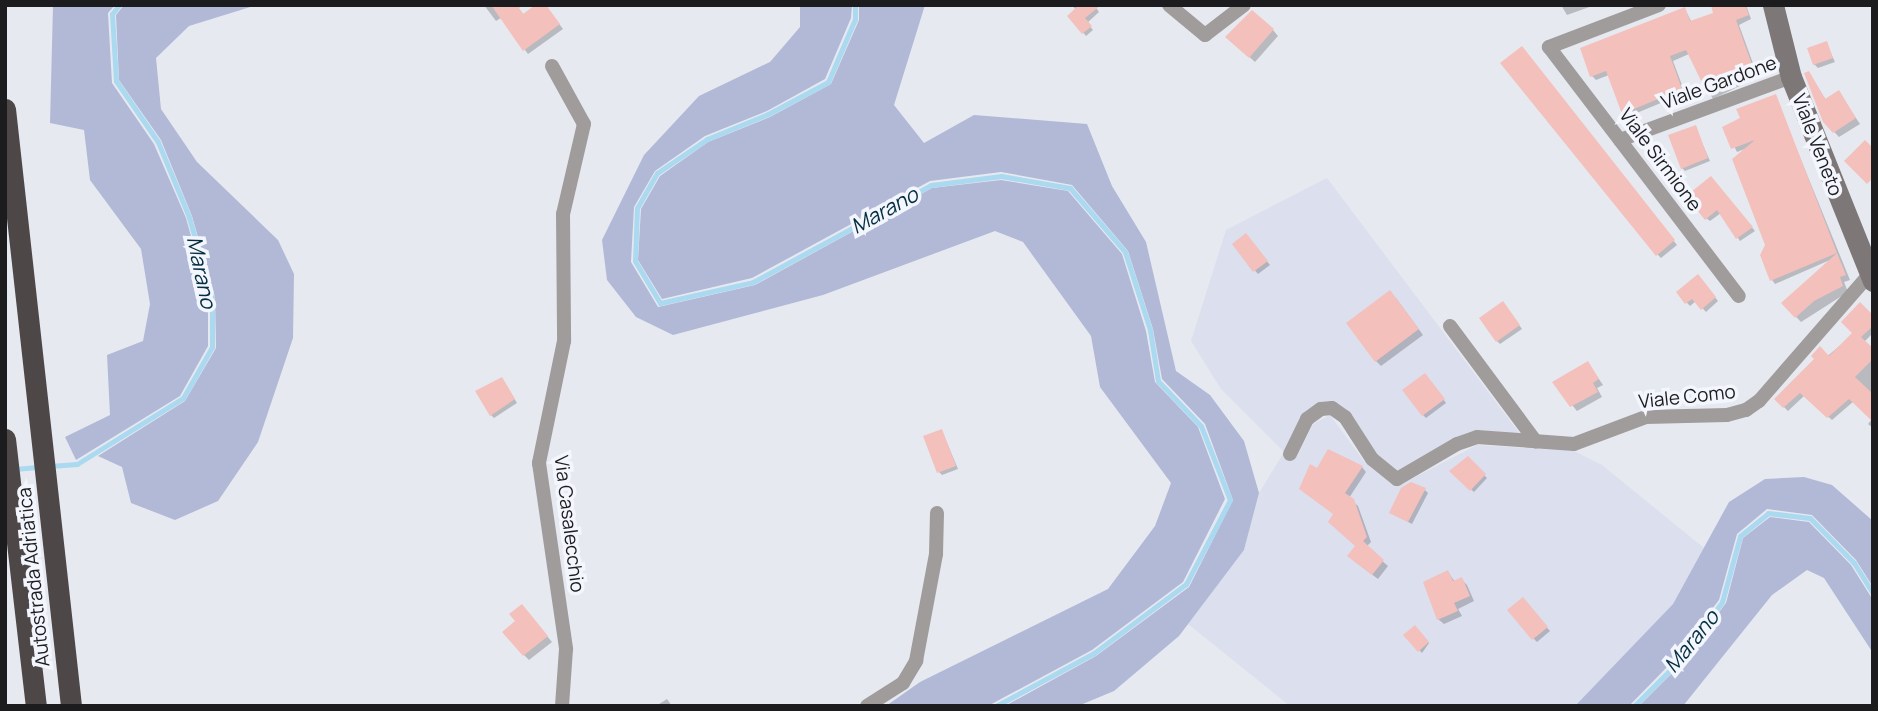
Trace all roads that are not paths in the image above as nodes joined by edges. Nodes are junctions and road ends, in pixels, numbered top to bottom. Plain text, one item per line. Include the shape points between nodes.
1 (1169, 5) edge
2 (1244, 5) edge
3 (1773, 5) edge
4 (1653, 6) edge
5 (552, 66) dead end
6 (1791, 77) junction
7 (5, 109) edge
8 (1620, 140) junction
9 (1871, 278) edge
10 (1739, 296) dead end
11 (1450, 326) dead end
12 (5, 439) edge
13 (1536, 442) junction
14 (1290, 454) dead end
15 (937, 513) dead end
16 (36, 706) edge
17 (71, 706) edge
18 (562, 706) edge
19 (866, 706) edge

1 - 2 street via 1205,35
3 - 6 main road, Viale Veneto
4 - 8 street, Viale Sirmione via 1549,47
5 - 18 street, Via Casalecchio via 584,124 563,214 564,341 539,463 566,649
6 - 8 street, Viale Gardone
6 - 9 main road, Viale Veneto
7 - 17 highway, Autostrada Adriatica
8 - 10 street, Viale Sirmione
9 - 13 street, Viale Como via 1746,410 1727,415 1646,417 1574,444
11 - 13 street
12 - 16 highway, Autostrada Adriatica
13 - 14 street, Viale Como via 1477,438 1457,444 1397,479 1372,459 1345,417 1332,408 1321,409 1307,419
15 - 19 street via 936,554 916,661 903,683

